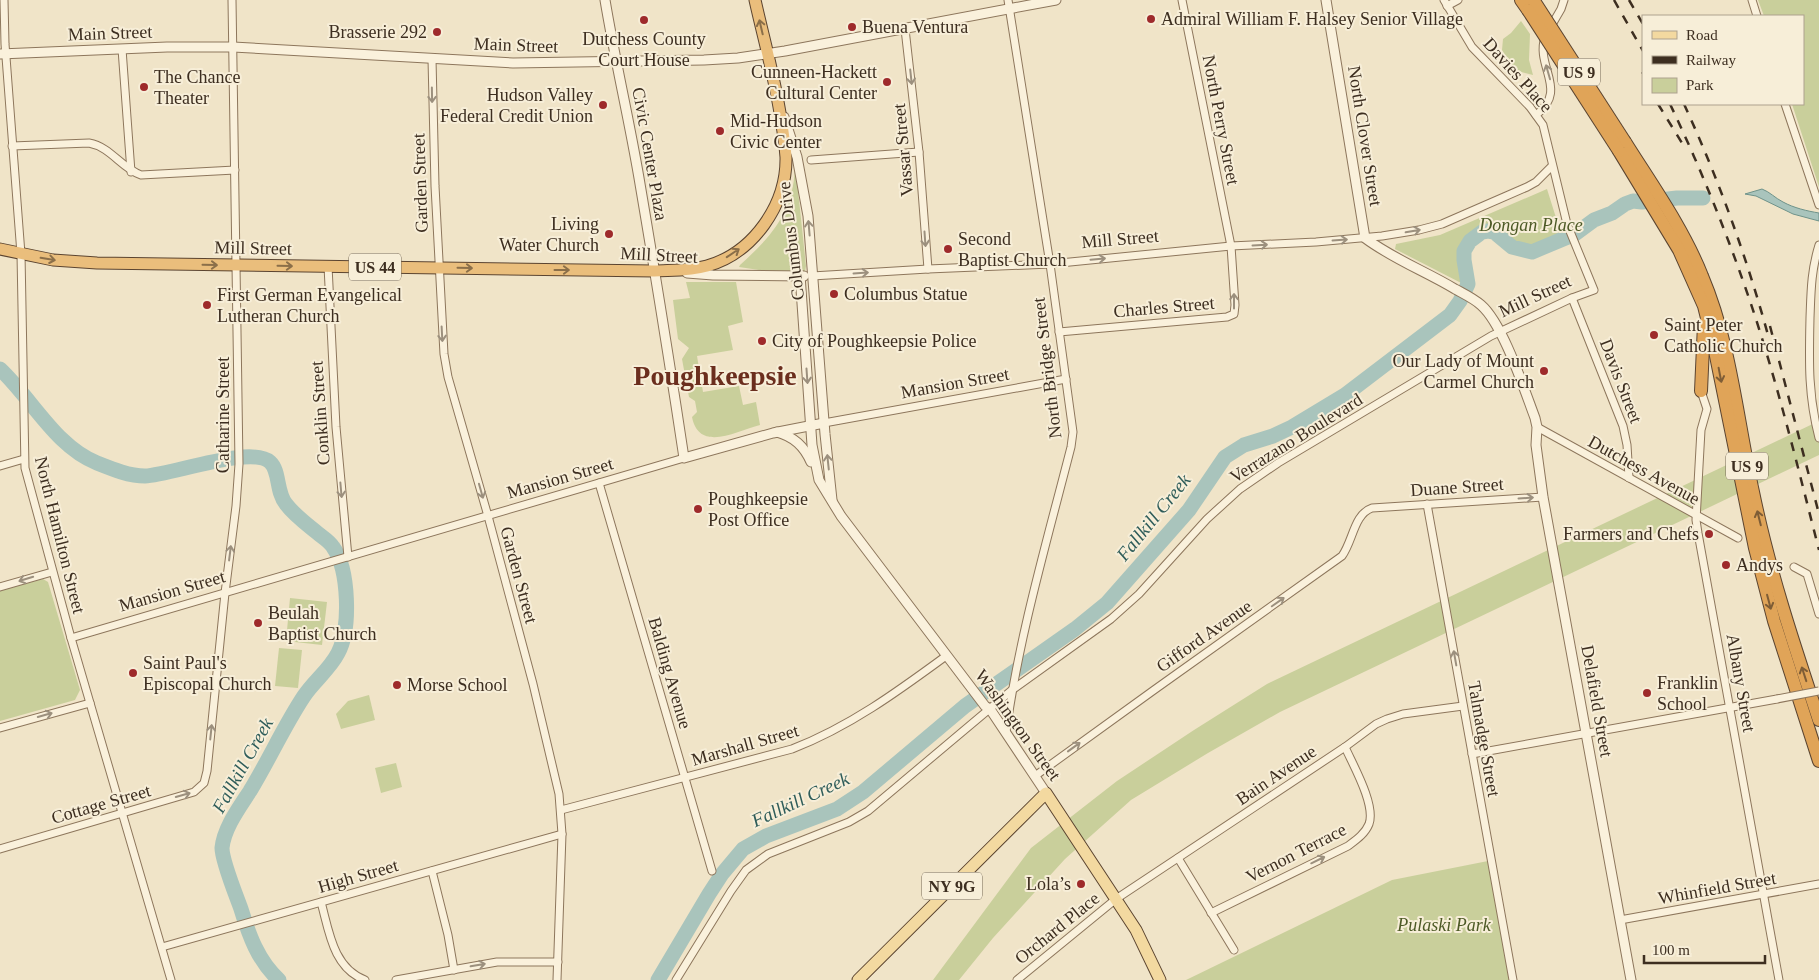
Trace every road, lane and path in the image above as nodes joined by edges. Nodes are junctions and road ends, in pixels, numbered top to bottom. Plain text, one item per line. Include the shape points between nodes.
1 (4, 0) edge
2 (232, 0) edge
3 (605, 0) edge
4 (755, 0) edge
5 (1056, 0) edge
6 (1182, 0) edge
7 (1326, 0) edge
8 (1458, 0) edge
9 (1564, 0) edge
10 (1752, 0) edge
11 (1446, 3) edge
12 (1529, 3) edge
13 (1009, 4) edge
14 (1757, 15) edge
15 (905, 29) junction
16 (233, 47) junction
17 (122, 49) junction
18 (3, 53) edge
19 (768, 54) junction
20 (432, 58) junction
21 (617, 62) junction
22 (778, 100) junction
23 (1786, 105) edge
24 (1536, 114) junction
25 (12, 146) junction
26 (919, 152) junction
27 (811, 160) dead end
28 (1552, 166) junction
29 (235, 170) junction
30 (131, 172) junction
31 (1819, 205) edge
32 (1665, 215) junction
33 (1365, 238) junction
34 (1819, 245) edge
35 (1231, 246) junction
36 (0, 249) edge
37 (20, 254) junction
38 (1050, 264) junction
39 (236, 265) junction
40 (328, 266) junction
41 (438, 268) junction
42 (928, 269) junction
43 (654, 270) junction
44 (670, 270) junction
45 (800, 276) junction
46 (812, 276) junction
47 (1594, 290) joint
48 (1699, 294) junction
49 (1572, 298) junction
50 (1059, 332) junction
51 (1499, 332) junction
52 (1066, 379) junction
53 (1701, 392) joint
54 (824, 423) junction
55 (811, 425) junction
56 (1537, 427) junction
57 (777, 432) junction
58 (1819, 438) edge
59 (684, 458) junction
60 (24, 459) junction
61 (0, 466) edge
62 (817, 475) junction
63 (1628, 478) junction
64 (599, 483) junction
65 (1543, 496) junction
66 (832, 500) junction
67 (1427, 504) junction
68 (1372, 508) joint
69 (488, 516) junction
70 (1697, 516) junction
71 (1738, 538) dead end
72 (346, 557) junction
73 (1794, 568) dead end
74 (52, 572) junction
75 (0, 587) edge
76 (225, 592) junction
77 (1819, 614) edge
78 (71, 638) junction
79 (946, 656) junction
80 (1012, 690) junction
81 (1819, 691) edge
82 (90, 702) junction
83 (1463, 706) junction
84 (987, 708) junction
85 (1730, 708) junction
86 (1819, 720) edge
87 (0, 728) edge
88 (1006, 732) junction
89 (1587, 733) junction
90 (1345, 747) junction
91 (1472, 754) junction
92 (1819, 761) edge
93 (1035, 776) junction
94 (685, 777) junction
95 (205, 780) joint
96 (1046, 793) junction
97 (561, 810) junction
98 (123, 813) junction
99 (562, 834) junction
100 (0, 849) edge
101 (1178, 858) junction
102 (432, 871) junction
103 (712, 871) dead end
104 (1819, 884) edge
105 (1763, 894) junction
106 (1116, 899) junction
107 (321, 902) junction
108 (1211, 913) junction
109 (1620, 920) junction
110 (162, 947) junction
111 (1234, 950) dead end
112 (558, 962) junction
113 (454, 970) junction
114 (171, 980) edge
115 (365, 980) edge
116 (396, 980) edge
117 (557, 980) edge
118 (676, 980) edge
119 (858, 980) edge
120 (1017, 980) edge
121 (1160, 980) edge
122 (1513, 980) edge
123 (1631, 980) edge
124 (1779, 980) edge

1 - 18 street, North Hamilton Street
2 - 16 street, Catharine Street
3 - 21 street, Civic Center Plaza
19 -> 4 highway, Columbus Drive / US 44
5 - 13 street, Main Street
6 - 35 street, North Perry Street
7 - 33 street, North Clover Street
8 - 11 street
24 -> 9 street via 1552,95 1543,44
10 - 14 street
11 - 24 street, Davies Place via 1472,47
12 - 32 highway, US 9, bridge
13 - 15 street, Main Street
13 - 38 street, North Bridge Street
15 - 19 street, Main Street
15 -> 26 street, Vassar Street
16 - 17 street, Main Street
16 - 20 street, Main Street
16 - 29 street, Catharine Street
17 - 18 street, Main Street
17 - 30 street
18 - 25 street, North Hamilton Street
19 - 21 street, Main Street via 704,60
19 - 22 highway, Columbus Drive / US 44
20 - 21 street, Main Street via 513,63
20 -> 41 street, Garden Street
21 - 43 street, Civic Center Plaza
44 -> 22 highway, US 44 via 700,268 722,260 746,244 766,221 780,195 786,165
46 -> 22 street, Columbus Drive via 808,216 799,164
23 - 31 street
24 - 28 street, Davies Place via 1544,129
25 - 30 street via 98,144
25 - 37 street, North Hamilton Street
26 - 27 street
26 -> 42 street, Vassar Street
33 -> 28 street via 1419,230 1454,220 1527,187
28 - 47 street, Davies Place via 1569,231
29 - 30 street via 141,175
29 - 39 street, Catharine Street
32 - 48 highway, US 9
86 -> 32 highway, US 9 via 1766,549 1718,318 1697,263
35 -> 33 street, Mill Street
33 - 51 street, Mill Street via 1398,260 1475,300 1491,316
34 - 58 street via 1812,273 1809,377
38 -> 35 street, Mill Street
50 -> 35 street, Charles Street via 1228,317 1234,314 1235,305
36 - 37 highway, Mill Street / US 44
37 -> 39 highway, Mill Street / US 44 via 82,263
37 - 60 street, North Hamilton Street
38 - 42 street, Mill Street
38 - 50 street, North Bridge Street
39 -> 40 highway, Mill Street / US 44
76 -> 39 street, Catharine Street via 240,452
40 - 41 highway, Mill Street / US 44
40 -> 72 street, Conklin Street
41 -> 43 highway, Mill Street / US 44
41 -> 69 street, Garden Street via 448,377
46 -> 42 street, Mill Street
43 - 44 highway, Mill Street / US 44
43 - 59 street, Civic Center Plaza
44 - 45 street, Mill Street via 713,275
45 - 46 street, Mill Street
45 -> 55 street, Columbus Drive
46 - 54 street, Columbus Drive
47 - 49 street, Mill Street
48 - 53 highway via 1704,331
48 -> 92 highway, US 9 via 1714,346 1756,555
49 - 51 street, Mill Street
49 - 63 street, Davis Street via 1623,426
50 - 52 street, North Bridge Street
51 - 56 street, Delafield Street
51 - 80 street, Verrazano Boulevard via 1278,463 1240,489 1111,619
52 - 54 street, Mansion Street
52 - 80 street, North Bridge Street via 1073,432 1071,447
53 - 70 street, Albany Street via 1707,409 1701,430
54 - 55 street, Mansion Street
66 -> 54 street, Washington Street
55 - 57 street, Mansion Street
55 - 62 street, Washington Street
56 - 63 street, Dutchess Avenue
56 - 65 street, Delafield Street via 1536,445
57 - 59 street, Mansion Street
57 - 62 street via 790,436 800,445
59 - 64 street, Mansion Street
60 - 61 street
60 - 74 street, North Hamilton Street
62 - 66 street, Washington Street
63 - 70 street, Dutchess Avenue
64 - 69 street, Mansion Street
64 - 94 street, Balding Avenue
67 -> 65 street, Duane Street
65 - 89 street, Delafield Street
66 - 79 street, Washington Street
67 - 68 street, Duane Street
83 -> 67 street, Talmadge Street
93 -> 68 street, Gifford Avenue via 1336,561 1347,550 1361,515
69 - 72 street, Mansion Street
69 - 97 street, Garden Street via 544,729
70 - 71 street, Dutchess Avenue
70 - 85 street, Albany Street
72 - 76 street, Mansion Street
73 - 77 street via 1807,574
74 -> 75 street
74 - 78 street, North Hamilton Street
76 - 78 street, Mansion Street
95 -> 76 street, Catharine Street
78 - 82 street, North Hamilton Street
79 - 84 street, Washington Street
79 - 94 street, Marshall Street via 852,721 811,741
80 - 84 street, Verrazano Boulevard
80 - 88 street, North Bridge Street
81 - 85 street, bridge
87 -> 82 street
82 - 98 street, North Hamilton Street
83 - 90 street, Bain Avenue via 1387,719
83 - 91 street, Talmadge Street
84 - 88 street, Washington Street
84 - 118 street, Verrazano Boulevard via 859,817 780,848 756,861 731,891
85 - 89 street
85 - 105 street, Albany Street
88 - 93 street, Washington Street
89 - 91 street
89 - 109 street, Delafield Street
90 - 101 street, Bain Avenue
108 -> 90 street, Vernon Terrace via 1348,846 1360,837 1369,824 1370,807
91 - 122 street, Talmadge Street
93 - 96 street, Washington Street
94 - 97 street, Marshall Street
94 - 103 street, Balding Avenue
98 -> 95 street, Cottage Street via 194,792
96 - 106 main road, Washington Street
96 - 119 main road, NY 9G
97 - 99 street, Garden Street
98 - 100 street, Cottage Street
98 - 110 street, North Hamilton Street
99 - 102 street, High Street
99 - 112 street, Garden Street
101 - 106 street, Bain Avenue
101 - 108 street
102 - 107 street, High Street
102 - 113 street
104 - 105 street, Whinfield Street
105 - 109 street, Whinfield Street
105 - 124 street, Albany Street
106 - 120 street, Orchard Place
106 - 121 main road, Washington Street via 1143,942
107 - 110 street, High Street
107 - 115 street via 334,948 343,965
108 - 111 street
109 - 123 street, Delafield Street
110 - 114 street, North Hamilton Street
113 -> 112 street via 497,962
112 - 117 street, Garden Street
113 - 116 street

